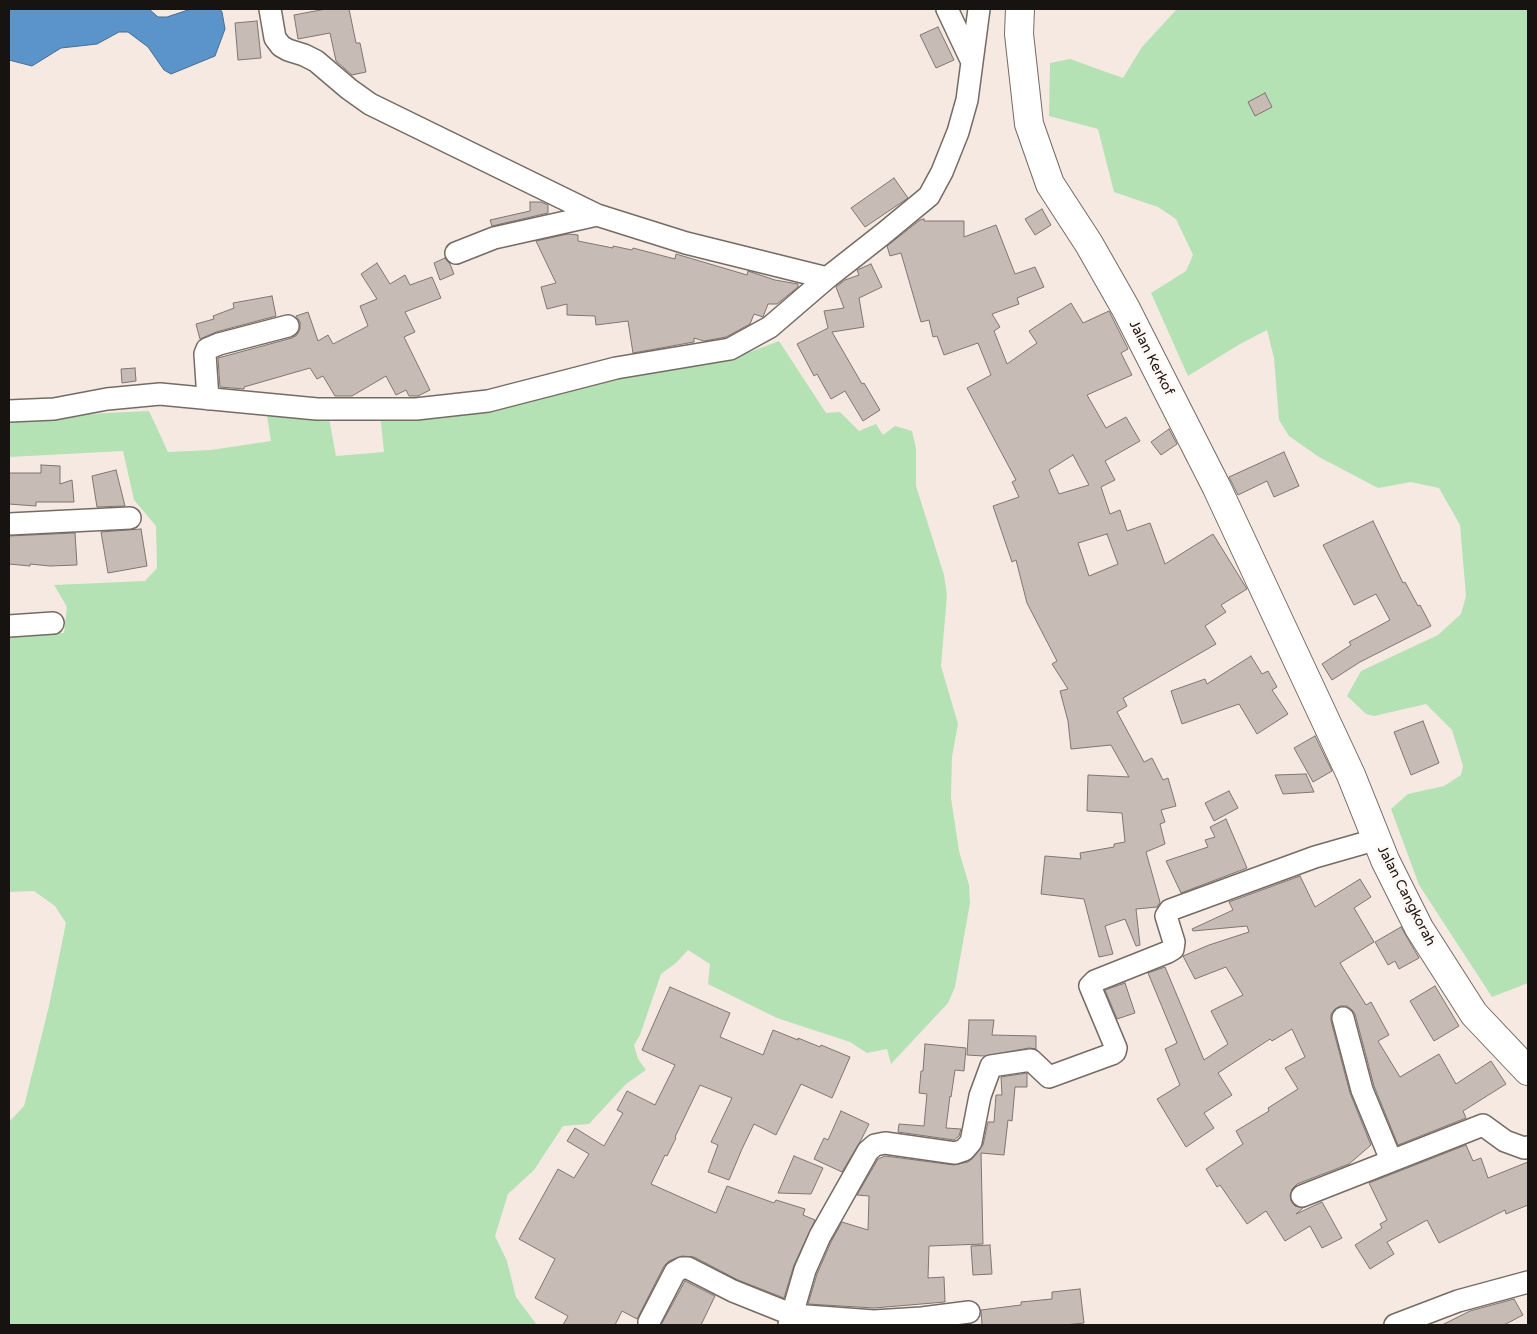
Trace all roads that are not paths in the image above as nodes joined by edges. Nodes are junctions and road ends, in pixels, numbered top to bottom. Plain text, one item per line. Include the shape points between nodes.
1 (270, 9) edge
2 (947, 9) edge
3 (980, 9) edge
4 (1020, 9) edge
5 (972, 62) junction
6 (596, 215) junction
7 (456, 253) dead end
8 (827, 278) junction
9 (288, 326) dead end
10 (208, 399) junction
11 (9, 411) edge
12 (130, 518) dead end
13 (9, 524) edge
14 (54, 623) dead end
15 (9, 626) edge
16 (1317, 700) joint
17 (1378, 839) junction
18 (1343, 1018) dead end
19 (1528, 1072) edge
20 (1528, 1147) edge
21 (1391, 1160) junction
22 (1302, 1196) dead end
23 (1528, 1282) edge
24 (969, 1312) dead end
25 (791, 1320) edge
26 (649, 1322) dead end
27 (1395, 1325) edge

1 - 6 street via 275,38 281,46 316,61 370,104
2 - 5 street
3 - 5 street
4 - 16 main road, Jalan Kerkof via 1019,34 1029,124 1050,184 1126,309 1217,488
5 - 8 street via 967,100 958,132 929,196
6 - 7 street via 494,238
6 - 8 street via 686,244
8 - 10 street via 770,327 730,349 616,368 488,401 416,409 327,409
9 - 10 street via 207,349
10 - 11 street via 137,395 54,409
12 - 13 street
14 - 15 street
16 - 17 main road, Jalan Cangkorah
17 - 19 main road, Jalan Cangkorah via 1419,928 1474,1014
17 - 25 street via 1315,857 1170,910 1166,916 1173,948 1090,986 1115,1052 1049,1078 1031,1060 991,1066 980,1096 971,1142 964,1150 955,1152 875,1145 868,1151 820,1236 805,1270
18 - 21 street via 1362,1090
20 - 21 street via 1506,1141 1483,1125
21 - 22 street
23 - 27 street via 1458,1301
24 - 25 street via 922,1318
25 - 26 street via 688,1268 682,1268 675,1272

